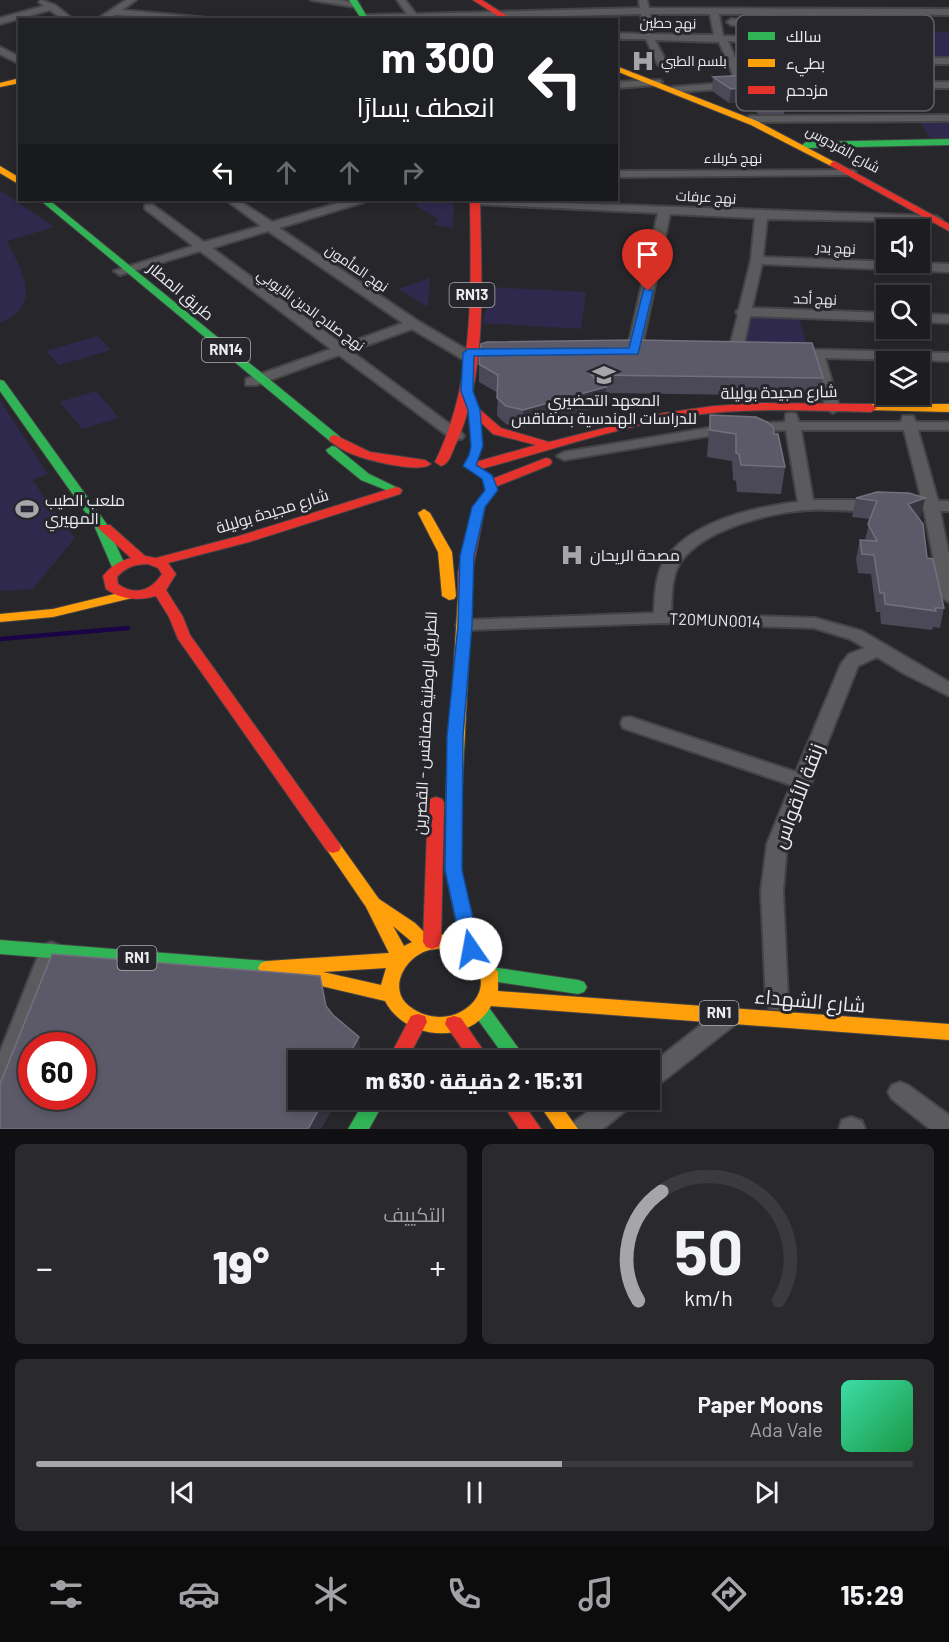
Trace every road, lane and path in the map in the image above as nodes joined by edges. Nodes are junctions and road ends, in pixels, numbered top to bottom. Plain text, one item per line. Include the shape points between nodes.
1 (40, 0) edge
2 (132, 0) edge
3 (315, 0) edge
4 (400, 0) edge
5 (477, 0) edge
6 (559, 0) edge
7 (643, 0) edge
8 (907, 0) edge
9 (935, 0) edge
10 (354, 2) edge
11 (52, 8) junction
12 (644, 11) junction
13 (713, 11) junction
14 (764, 11) junction
15 (113, 12) junction
16 (813, 12) junction
17 (868, 12) junction
18 (913, 12) junction
19 (946, 12) edge
20 (766, 15) edge
21 (814, 15) edge
22 (870, 15) edge
23 (560, 16) edge
24 (506, 17) edge
25 (67, 18) edge
26 (103, 18) edge
27 (198, 18) edge
28 (364, 18) edge
29 (415, 18) edge
30 (0, 21) edge
31 (718, 22) junction
32 (736, 22) edge
33 (949, 25) edge
34 (618, 36) edge
35 (649, 36) junction
36 (719, 38) junction
37 (736, 38) edge
38 (0, 50) edge
39 (18, 60) edge
40 (949, 61) edge
41 (934, 64) edge
42 (663, 65) dead end
43 (618, 69) edge
44 (736, 71) edge
45 (18, 80) edge
46 (657, 82) junction
47 (0, 85) edge
48 (618, 85) edge
49 (736, 85) edge
50 (945, 85) edge
51 (675, 89) junction
52 (949, 97) edge
53 (791, 111) edge
54 (801, 117) junction
55 (949, 118) edge
56 (750, 119) junction
57 (949, 142) edge
58 (805, 145) junction
59 (851, 145) junction
60 (836, 164) junction
61 (0, 170) edge
62 (850, 172) junction
63 (618, 174) edge
64 (0, 178) edge
65 (18, 181) edge
66 (18, 190) edge
67 (34, 201) edge
68 (45, 201) edge
69 (232, 201) edge
70 (350, 201) edge
71 (475, 201) edge
72 (520, 201) edge
73 (564, 202) edge
74 (331, 203) edge
75 (149, 207) dead end
76 (665, 210) junction
77 (761, 215) junction
78 (936, 220) junction
79 (269, 226) junction
80 (949, 228) edge
81 (198, 246) junction
82 (757, 260) junction
83 (949, 268) edge
84 (124, 269) junction
85 (742, 312) junction
86 (876, 317) edge
87 (930, 318) edge
88 (949, 319) edge
89 (413, 324) junction
90 (339, 349) junction
91 (634, 351) edge
92 (735, 353) edge
93 (782, 353) edge
94 (473, 354) junction
95 (817, 354) junction
96 (949, 357) edge
97 (256, 380) junction
98 (1, 387) edge
99 (467, 391) junction
100 (949, 408) edge
101 (833, 409) junction
102 (474, 410) junction
103 (949, 419) edge
104 (791, 421) junction
105 (909, 423) junction
106 (949, 426) edge
107 (476, 435) dead end
108 (457, 436) junction
109 (552, 445) junction
110 (564, 456) joint
111 (441, 462) junction
112 (467, 463) junction
113 (424, 464) junction
114 (491, 484) junction
115 (396, 491) junction
116 (806, 505) junction
117 (931, 505) junction
118 (949, 506) edge
119 (479, 507) junction
120 (385, 509) dead end
121 (424, 513) junction
122 (460, 513) dead end
123 (438, 515) dead end
124 (99, 523) junction
125 (141, 560) junction
126 (156, 561) junction
127 (115, 572) junction
128 (169, 574) junction
129 (92, 586) dead end
130 (159, 590) junction
131 (72, 594) dead end
132 (127, 595) junction
133 (142, 595) junction
134 (949, 597) edge
135 (0, 605) edge
136 (449, 608) dead end
137 (0, 618) edge
138 (662, 618) junction
139 (465, 625) junction
140 (183, 636) junction
141 (878, 650) junction
142 (949, 690) edge
143 (630, 723) dead end
144 (803, 782) junction
145 (438, 785) dead end
146 (373, 903) junction
147 (428, 943) junction
148 (0, 947) edge
149 (471, 949) junction
150 (51, 951) junction
151 (399, 958) junction
152 (273, 968) junction
153 (491, 974) junction
154 (591, 988) dead end
155 (390, 995) junction
156 (489, 998) junction
157 (777, 1001) dead end
158 (480, 1010) junction
159 (732, 1014) junction
160 (418, 1022) junction
161 (454, 1024) junction
162 (946, 1034) edge
163 (403, 1050) edge
164 (474, 1050) edge
165 (510, 1050) edge
166 (660, 1070) edge
167 (0, 1082) edge
168 (900, 1092) dead end
169 (369, 1110) edge
170 (517, 1110) edge
171 (554, 1110) edge
172 (609, 1110) edge
173 (943, 1123) edge
174 (358, 1129) edge
175 (531, 1129) edge
176 (568, 1129) edge
177 (584, 1129) edge

1 - 11 street
2 - 15 street
3 - 10 street
4 - 29 street
5 - 24 main road
6 - 23 street
7 - 12 street
8 - 18 street
9 - 19 street
10 - 28 main road
11 - 25 street
11 - 30 street
12 - 13 street
12 - 23 street
12 - 35 street
13 - 14 street
13 - 31 street
14 - 16 street
14 - 20 street
15 - 26 street
15 - 27 street
16 - 17 street
16 - 21 street
17 - 18 street
17 - 22 street, نهج حطين
18 - 19 street
19 - 33 street
23 - 24 street
24 - 29 street
31 - 32 street
31 - 36 street
34 - 35 street, نهج حطين
35 - 36 street, نهج حطين
35 - 42 street
36 - 37 street, نهج حطين
36 - 44 street
38 - 39 street
40 - 41 street
43 - 46 main road, شارع الفردوس
45 - 47 main road
46 - 48 street
46 - 51 main road, شارع الفردوس
49 - 51 street
50 - 52 street
51 - 56 main road, شارع الفردوس
53 - 54 street
54 - 55 street
54 - 56 street
56 - 58 main road, شارع الفردوس
57 - 59 main road
58 - 59 main road
58 - 60 main road, شارع الفردوس
59 - 60 main road
60 - 62 main road, شارع الفردوس
61 - 65 main road
62 - 63 street, نهج كربلاء
62 - 78 main road, شارع الفردوس
64 - 66 main road
67 - 84 main road, طريق المطار / RN14
68 - 84 main road, طريق المطار / RN14
69 - 79 street, نهج المأمون
70 - 74 street
71 - 94 main road, RN13
72 - 73 street, نهج عرفات
73 - 76 street, نهج عرفات
74 - 79 street
75 - 81 street, نهج صلاح الدين الأيوبي
76 - 77 street, نهج عرفات
76 - 91 street
77 - 78 street, نهج عرفات
77 - 82 street
78 - 80 main road, شارع الفردوس
79 - 81 street
79 - 89 street, نهج المأمون
81 - 84 street
81 - 90 street, نهج صلاح الدين الأيوبي
82 - 83 street, نهج بدر
82 - 85 street
84 - 97 main road, طريق المطار / RN14
85 - 86 street, نهج أحد
85 - 92 street
87 - 88 street
89 - 90 street
89 - 94 street, نهج المأمون
90 - 97 street
90 - 108 street, نهج صلاح الدين الأيوبي
93 - 95 street
94 - 99 main road, RN13
95 - 96 street
95 - 101 street
97 - 113 main road, طريق المطار / RN14 via 352,451
97 - 115 main road, طريق المطار / RN14 via 365,477
98 - 124 main road
99 - 102 main road, RN13
99 - 108 main road, RN13
100 - 101 main road, شارع مجيدة بوليلة
101 - 109 main road, شارع مجيدة بوليلة via 694,412
102 - 107 main road, RN13
102 - 109 main road via 494,431
103 - 105 main road, شارع مجيدة بوليلة
104 - 105 street, شارع مجيدة بوليلة
104 - 110 street, شارع مجيدة بوليلة via 693,432
104 - 116 street
105 - 106 street, شارع مجيدة بوليلة
105 - 117 street
108 - 111 main road, RN13
109 - 112 main road, شارع مجيدة بوليلة
110 - 114 main road, شارع مجيدة بوليلة
111 - 112 main road, شارع مجيدة بوليلة
111 - 113 main road, شارع مجيدة بوليلة
112 - 114 main road via 488,477
113 - 115 main road via 403,474
114 - 119 main road, الطريق الوطنية صفاقس - القصرين via 490,496
115 - 121 main road via 408,506
115 - 126 main road, شارع مجيدة بوليلة via 244,539
116 - 117 street
116 - 138 street via 731,524 685,547 670,565 666,577
117 - 118 street
117 - 134 street
119 - 122 main road
119 - 139 main road, الطريق الوطنية صفاقس - القصرين via 466,565
120 - 128 main road, شارع مجيدة بوليلة
121 - 123 main road
121 - 136 main road, الطريق الوطنية صفاقس - القصرين via 446,549
124 - 125 main road
124 - 127 main road
125 - 126 main road, شارع مجيدة بوليلة
125 - 127 main road, شارع مجيدة بوليلة
126 - 128 main road
127 - 129 main road, شارع مجيدة بوليلة
127 - 132 main road via 110,581 114,590
128 - 130 main road
130 - 133 main road
130 - 140 main road
131 - 135 main road
132 - 133 main road
132 - 137 main road via 53,613
133 - 140 main road
138 - 139 street, T20MUN0014
138 - 141 street, T20MUN0014 via 815,623 845,630
139 - 149 main road, الطريق الوطنية صفاقس - القصرين via 455,736 453,870
140 - 146 main road
141 - 142 street, T20MUN0014
141 - 144 street, زنقة الأقواس via 861,655 850,664
143 - 144 street
144 - 157 street, زنقة الأقواس via 775,857 772,891
145 - 147 main road, الطريق الوطنية صفاقس - القصرين
146 - 147 main road
146 - 151 main road
147 - 149 main road via 459,944
147 - 151 main road, RN1
148 - 150 main road, RN1
149 - 153 main road via 484,960
150 - 152 main road, RN1
150 - 167 street
151 - 152 main road, RN1
151 - 155 main road via 391,971
152 - 155 main road, RN1
153 - 154 main road
153 - 156 main road
155 - 160 main road via 401,1011
156 - 158 main road
156 - 159 main road, شارع الشهداء / RN1
158 - 161 main road
158 - 165 main road
159 - 162 main road, شارع الشهداء / RN1
159 - 166 street
160 - 161 main road
160 - 163 main road
161 - 164 main road
168 - 173 street
169 - 174 main road
170 - 175 main road
171 - 176 main road
172 - 177 street

